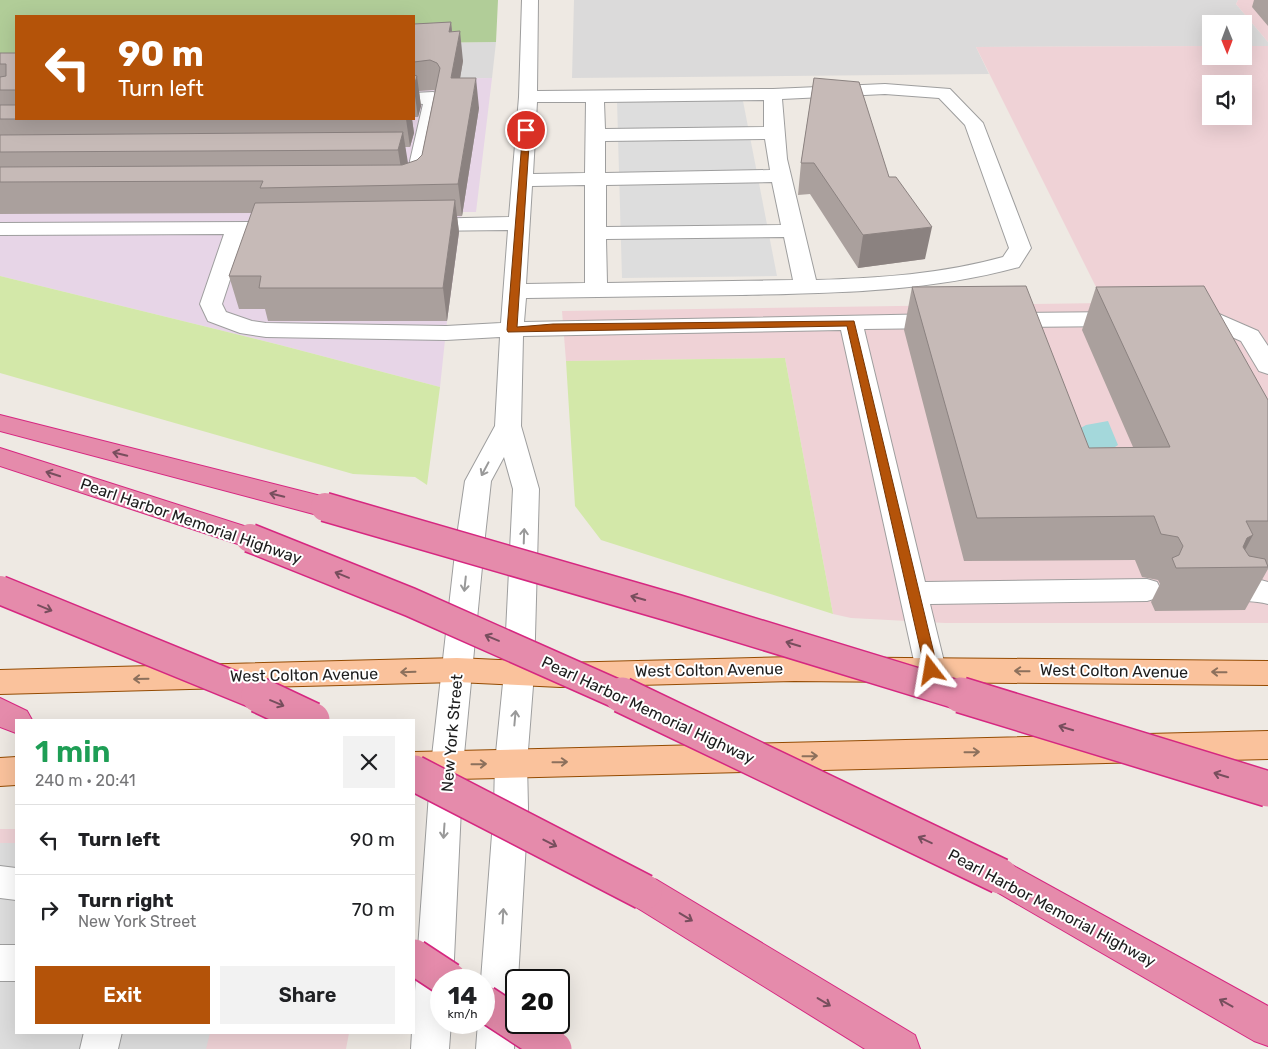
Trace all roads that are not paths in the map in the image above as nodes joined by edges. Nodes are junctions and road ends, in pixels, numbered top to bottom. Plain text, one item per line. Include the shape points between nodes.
1 (530, 0) edge
2 (773, 94) junction
3 (595, 95) junction
4 (528, 97) junction
5 (415, 98) edge
6 (426, 125) junction
7 (406, 126) dead end
8 (774, 133) junction
9 (595, 135) junction
10 (781, 176) junction
11 (595, 179) junction
12 (522, 180) junction
13 (388, 189) edge
14 (519, 223) junction
15 (402, 225) edge
16 (237, 228) junction
17 (276, 228) edge
18 (0, 229) edge
19 (793, 231) junction
20 (595, 234) junction
21 (806, 287) junction
22 (596, 290) junction
23 (514, 291) junction
24 (1142, 319) edge
25 (1171, 319) edge
26 (851, 323) junction
27 (512, 330) junction
28 (1268, 366) edge
29 (0, 423) edge
30 (508, 426) junction
31 (0, 457) edge
32 (0, 590) edge
33 (1147, 590) dead end
34 (1236, 590) edge
35 (912, 592) junction
36 (1268, 593) edge
37 (457, 670) junction
38 (931, 670) junction
39 (519, 672) junction
40 (1268, 673) edge
41 (0, 682) edge
42 (0, 711) edge
43 (15, 719) edge
44 (310, 719) edge
45 (1268, 745) edge
46 (511, 763) junction
47 (430, 765) edge
48 (15, 771) edge
49 (0, 772) edge
50 (415, 774) edge
51 (1268, 789) edge
52 (0, 882) edge
53 (15, 884) edge
54 (415, 958) edge
55 (0, 963) edge
56 (15, 963) edge
57 (432, 969) edge
58 (495, 1009) edge
59 (1268, 1027) edge
60 (103, 1034) edge
61 (100, 1049) edge
62 (430, 1049) edge
63 (495, 1049) edge
64 (554, 1049) edge
65 (901, 1049) edge

1 - 4 street, New York Street
2 - 3 street
2 - 8 street
2 - 21 street via 885,89 944,93 974,123 1020,248 1011,262 981,272 868,286
3 - 4 street
3 - 9 street
4 - 12 street, New York Street
5 - 6 street via 433,98
6 - 7 street
6 - 13 street via 411,155 414,186
8 - 9 street
8 - 10 street
9 - 11 street
10 - 11 street
10 - 19 street
11 - 12 street
11 - 20 street
12 - 14 street, New York Street
14 - 15 street
14 - 23 street, New York Street
16 - 17 street
16 - 18 street
16 - 27 street via 211,304 216,316 240,325 266,330 401,334
19 - 20 street
19 - 21 street
20 - 22 street
21 - 22 street
22 - 23 street
23 - 27 street, New York Street
24 - 26 street
25 - 28 street via 1211,319 1250,336
26 - 27 street
26 - 35 street
27 - 30 street, New York Street
51 -> 29 highway, bridge via 677,609 325,507
30 -> 37 street, New York Street via 478,481
39 -> 30 street, New York Street via 526,489
59 -> 31 highway, Pearl Harbor Memorial Highway, bridge via 1000,876 585,678 410,602 250,538
32 -> 44 highway, bridge via 282,704
33 - 35 street
34 - 36 street
35 - 38 street
37 - 39 main road, West Colton Avenue
37 -> 41 main road, West Colton Avenue
37 - 47 street, New York Street
38 - 39 main road, West Colton Avenue via 784,669 560,675
40 -> 38 main road, West Colton Avenue
46 -> 39 street, New York Street
42 - 43 highway
46 -> 45 main road
47 -> 46 main road
63 -> 46 street, New York Street via 511,808
47 -> 62 street, New York Street
48 - 49 main road
50 -> 65 highway, bridge via 644,892
52 - 53 street
54 - 57 highway, bridge
55 - 56 street
58 - 64 highway, bridge
60 - 61 street

